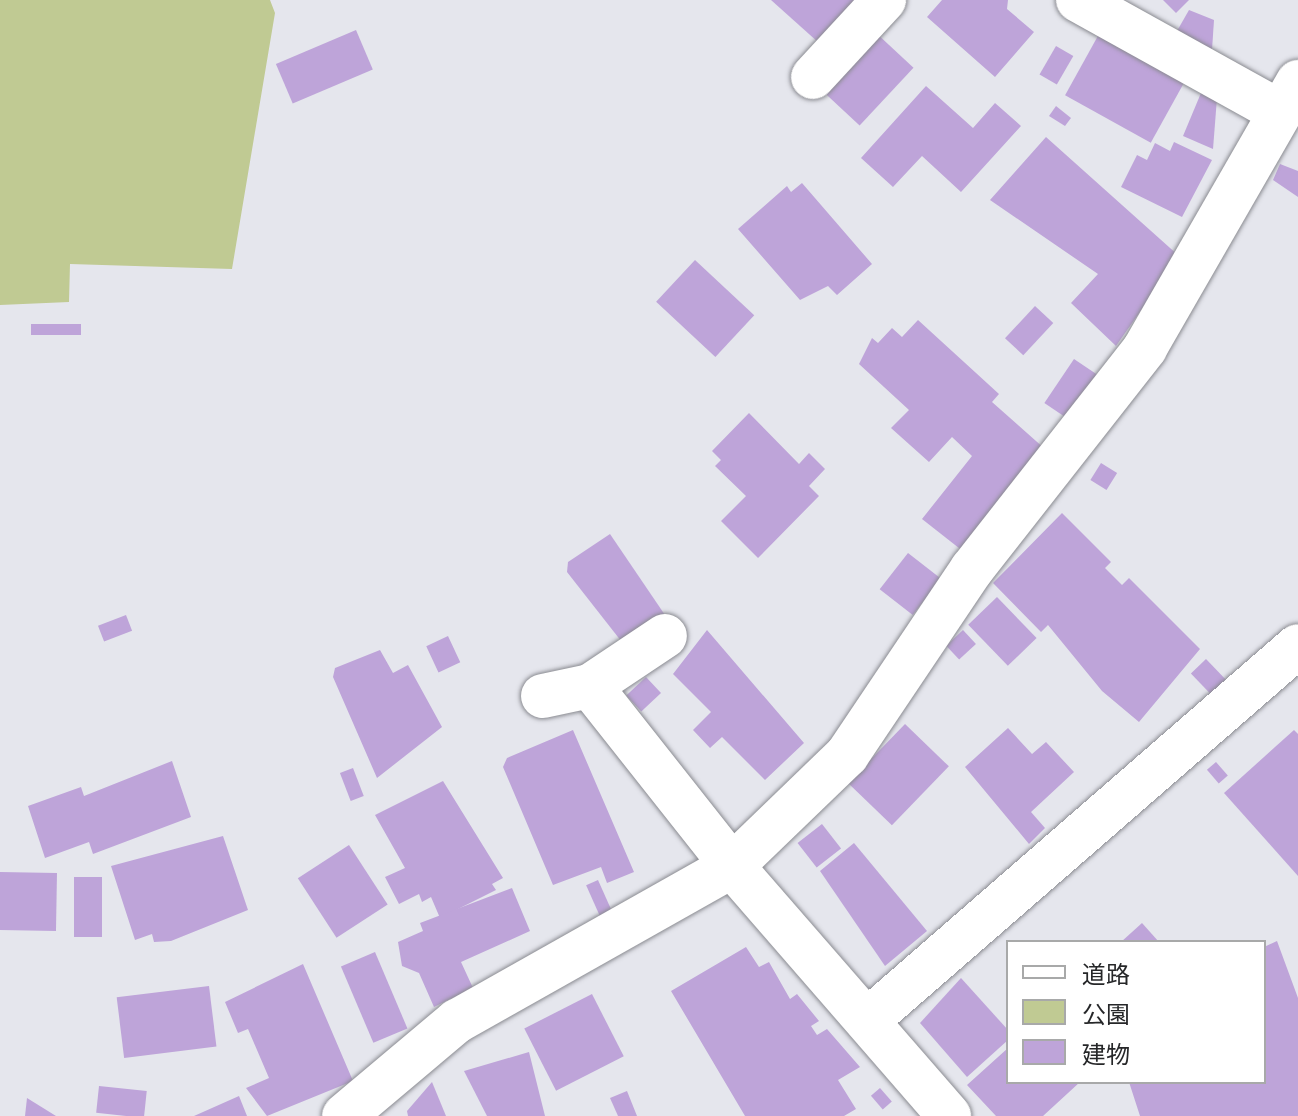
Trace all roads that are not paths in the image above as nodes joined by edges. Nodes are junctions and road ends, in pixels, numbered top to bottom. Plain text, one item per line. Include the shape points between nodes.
1 (884, 0) edge
2 (1078, 0) edge
3 (813, 77) dead end
4 (1288, 97) edge
5 (665, 636) dead end
6 (1298, 646) edge
7 (590, 686) junction
8 (543, 696) dead end
9 (732, 866) junction
10 (869, 1019) junction
11 (344, 1116) edge
12 (949, 1116) edge

1 - 3 street
2 - 4 street
4 - 9 street via 1145,348 972,569 847,755
5 - 7 street
6 - 10 street
7 - 8 street
7 - 9 street
9 - 10 street
9 - 11 street via 457,1021
10 - 12 street

